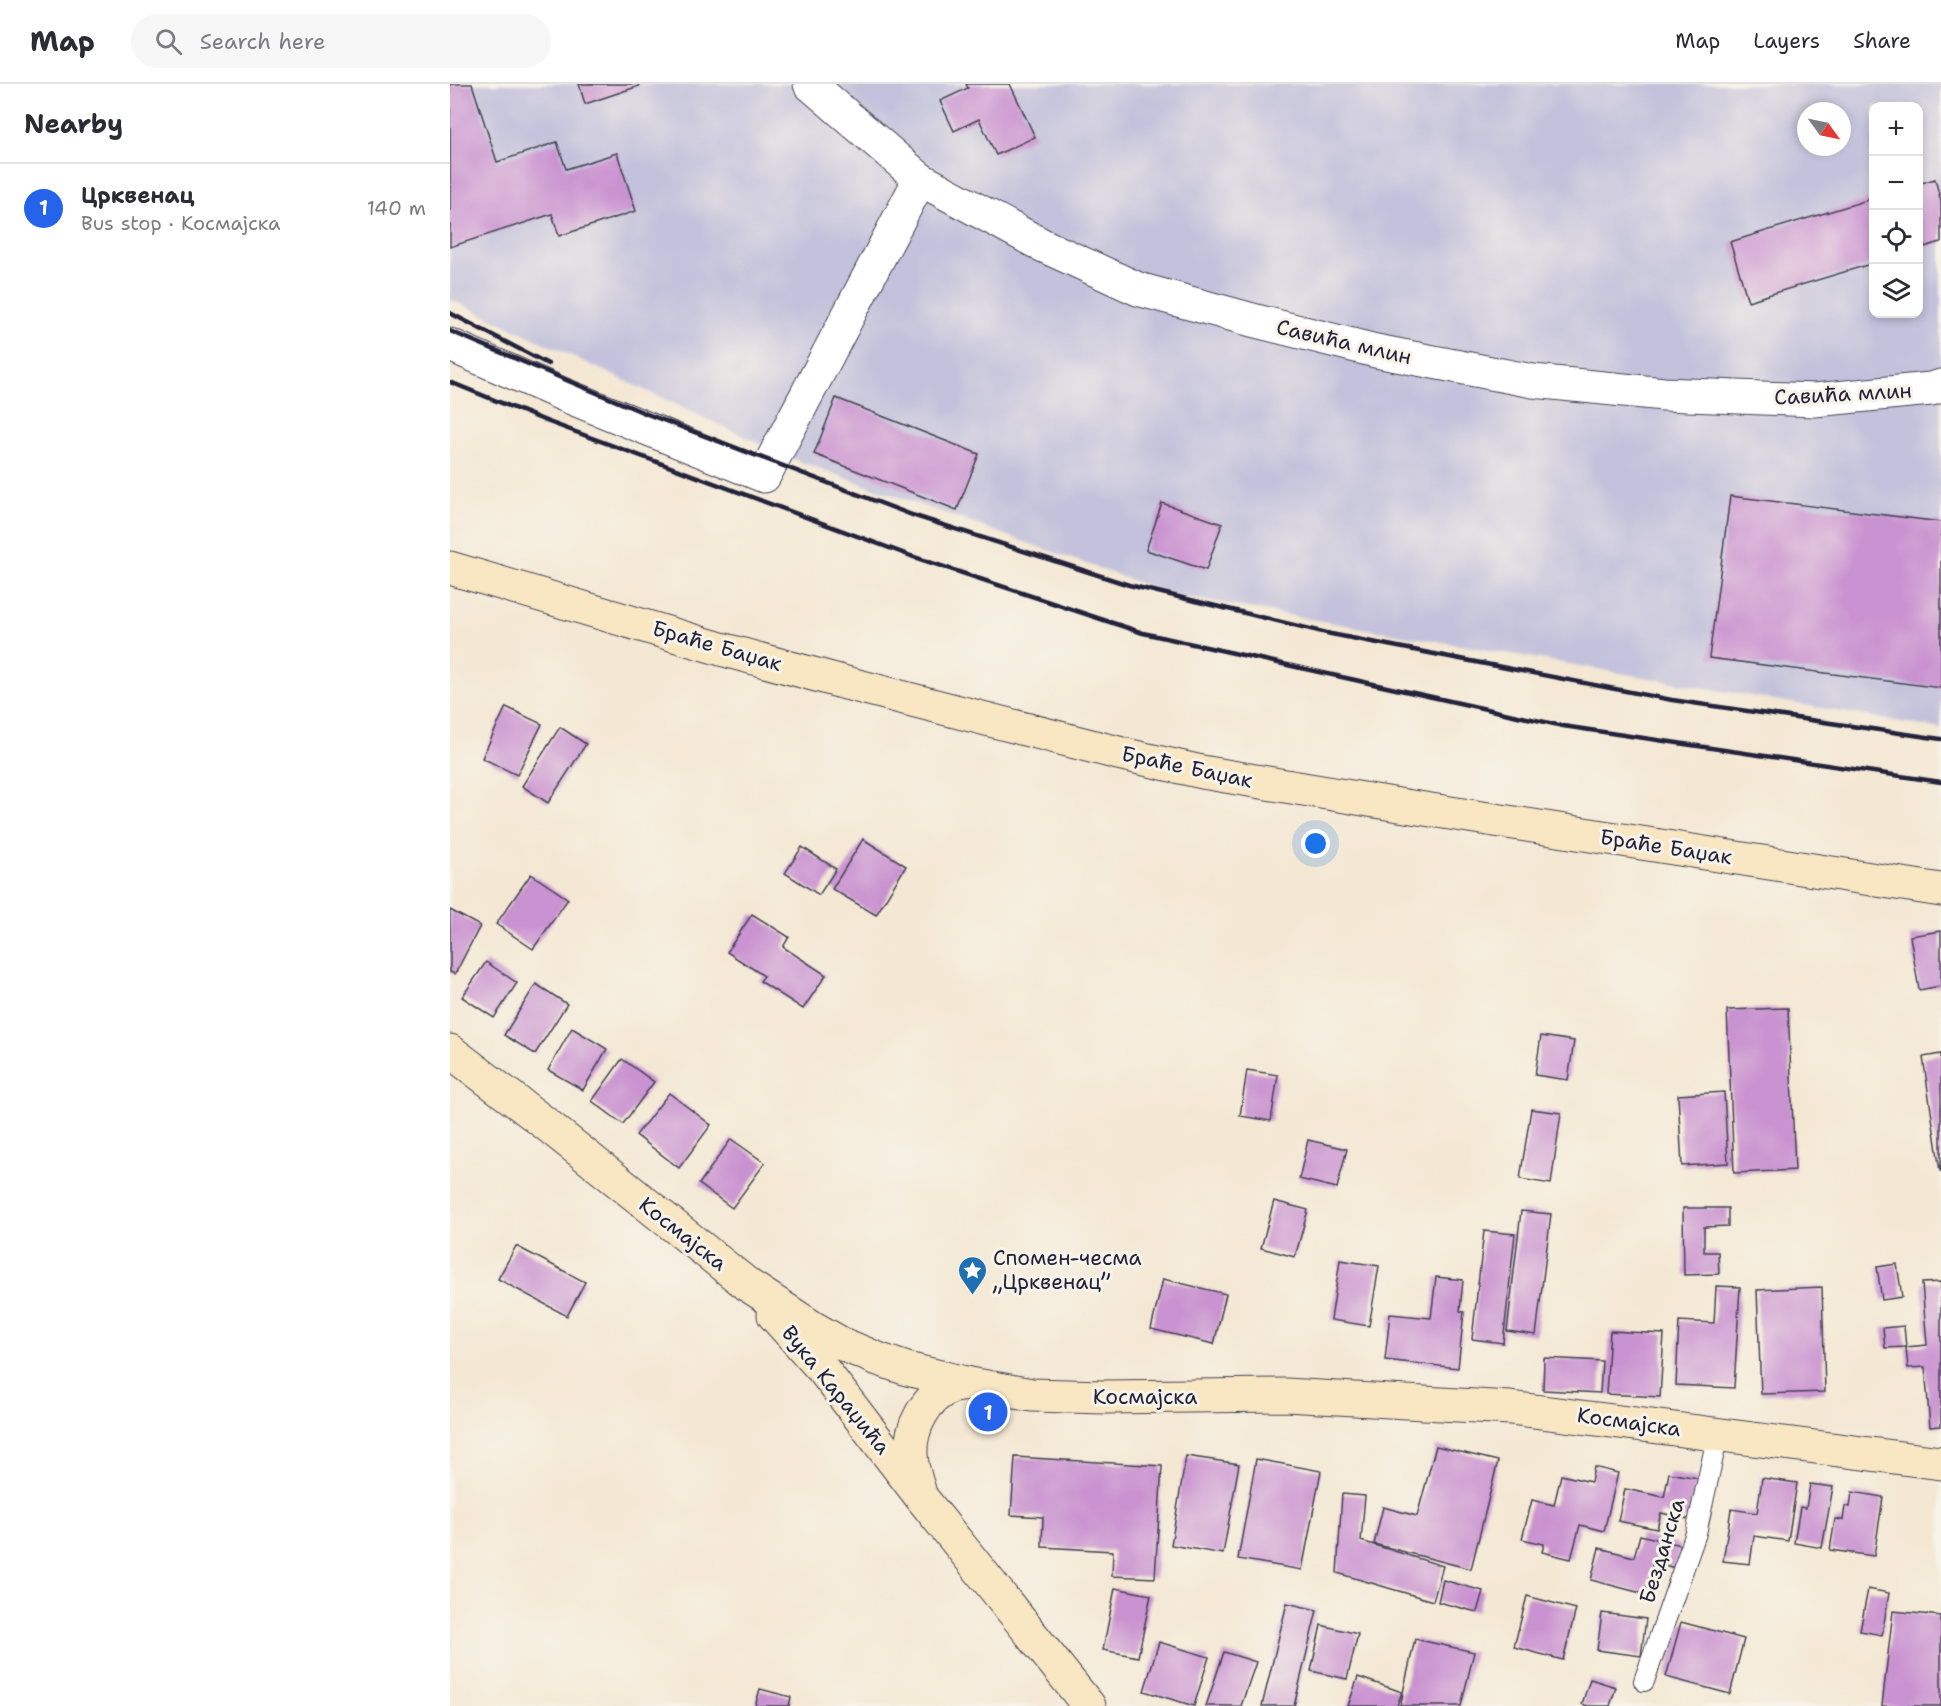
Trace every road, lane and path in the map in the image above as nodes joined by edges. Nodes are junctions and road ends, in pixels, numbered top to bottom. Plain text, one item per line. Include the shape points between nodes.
1 (810, 84) edge
2 (920, 179) junction
3 (450, 345) edge
4 (1941, 386) edge
5 (450, 568) edge
6 (1941, 890) edge
7 (450, 1051) edge
8 (748, 1285) junction
9 (970, 1384) junction
10 (1718, 1434) junction
11 (1941, 1463) edge
12 (921, 1497) junction
13 (1644, 1681) dead end
14 (1089, 1706) edge

1 - 2 street, Савића млин
2 - 3 street via 764,476
2 - 4 street, Савића млин via 1042,245 1138,289 1376,351 1533,381 1664,394 1814,400
5 - 6 street, Браће Баџак via 721,649 1179,767
7 - 8 street, Космајска
8 - 9 street, Космајска via 859,1352 907,1369
8 - 12 street, Вука Караџића via 824,1371
9 - 10 street, Космајска via 1032,1395 1286,1395 1456,1403
9 - 12 street, Вука Караџића via 950,1387 933,1397 920,1415 910,1453
10 - 11 street, Космајска
10 - 13 lane, Безданска via 1696,1533
12 - 14 street, Вука Караџића

